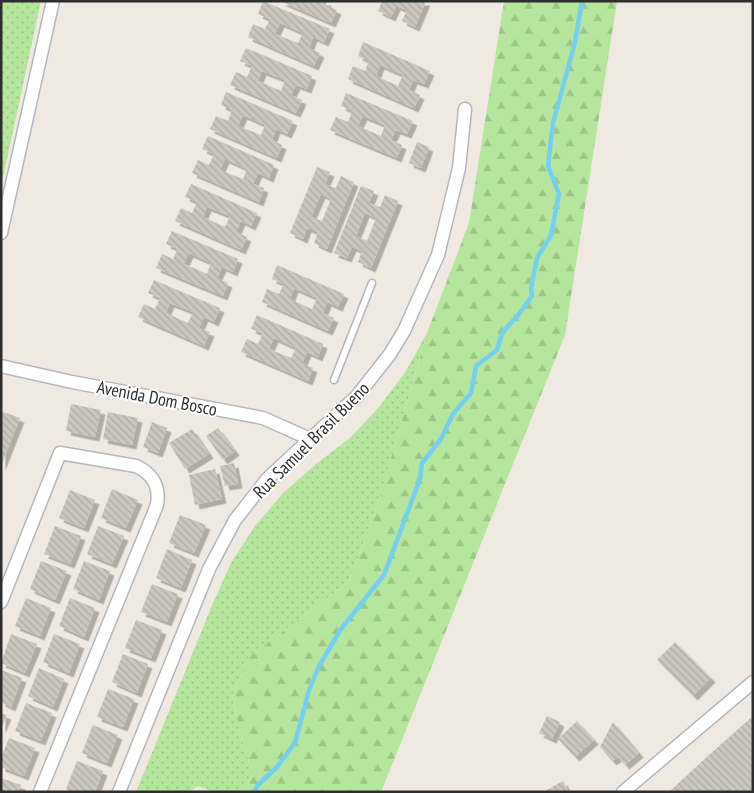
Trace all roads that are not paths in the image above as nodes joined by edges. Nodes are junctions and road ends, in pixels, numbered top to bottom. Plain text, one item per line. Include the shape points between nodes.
1 (53, 1) edge
2 (465, 109) dead end
3 (1, 233) edge
4 (372, 283) dead end
5 (1, 366) edge
6 (334, 380) dead end
7 (310, 439) junction
8 (1, 602) edge
9 (753, 682) edge
10 (40, 792) edge
11 (119, 792) edge
12 (623, 792) edge

1 - 3 street
2 - 7 street, Rua Samuel Brasil Bueno via 459,168 438,256 404,332 357,396
4 - 6 lane
5 - 7 street, Avenida Dom Bosco via 263,418
7 - 11 street, Rua Samuel Brasil Bueno via 268,478 235,520 209,569
8 - 10 street via 60,452 136,466 152,477 159,495 157,505
9 - 12 street

